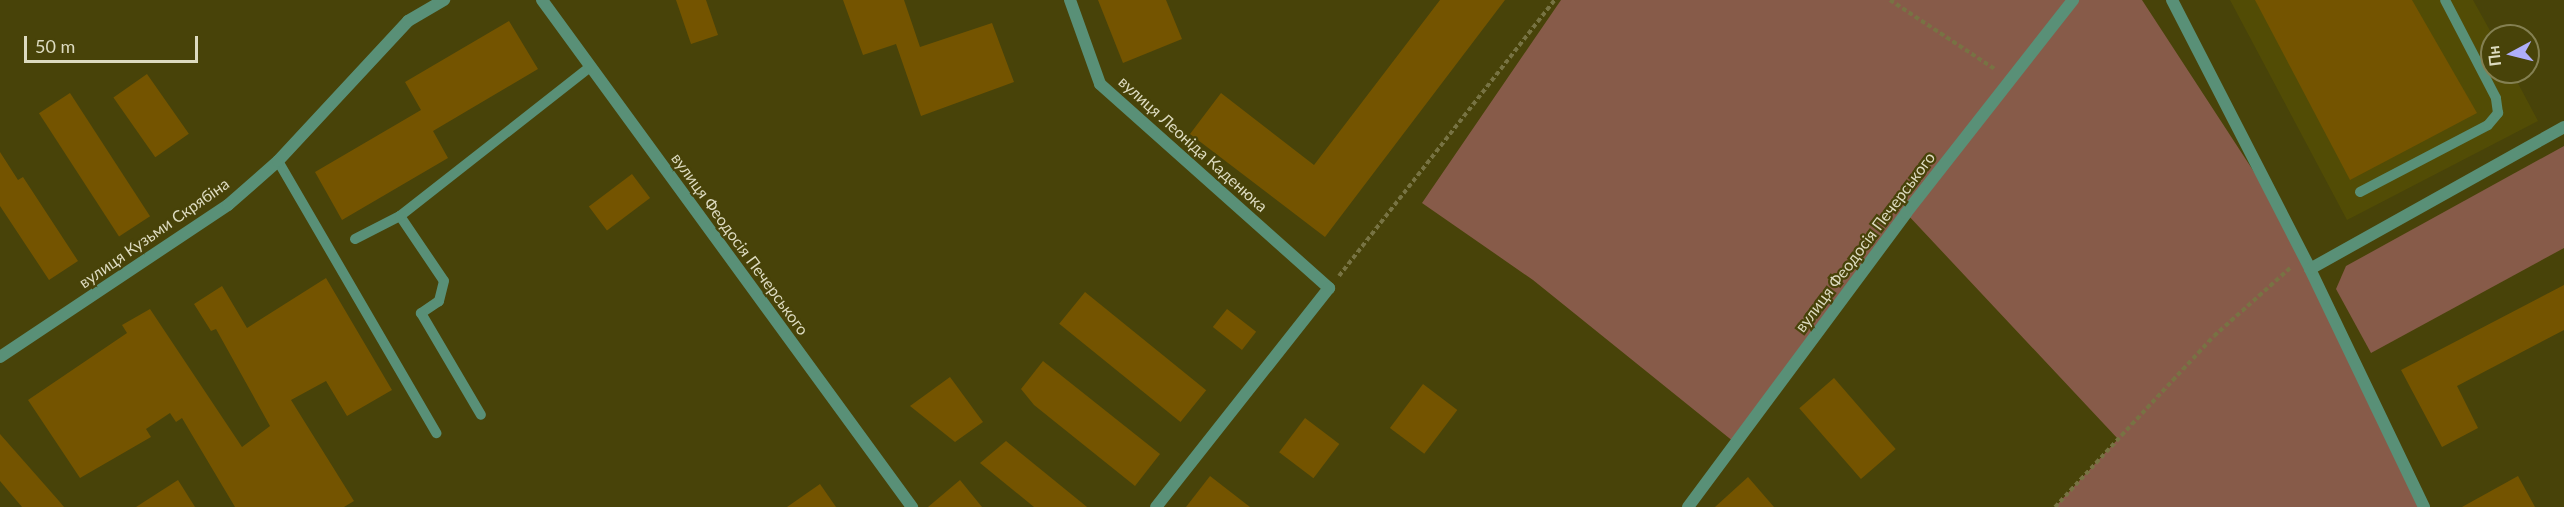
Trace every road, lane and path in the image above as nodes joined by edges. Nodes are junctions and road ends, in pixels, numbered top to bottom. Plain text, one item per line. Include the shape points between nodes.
1 (444, 0) edge
2 (542, 0) edge
3 (1071, 0) edge
4 (1555, 0) edge
5 (1890, 0) edge
6 (2073, 0) edge
7 (2172, 0) edge
8 (2445, 0) edge
9 (590, 68) junction
10 (2010, 82) junction
11 (2564, 128) edge
12 (278, 160) junction
13 (2360, 192) dead end
14 (400, 216) junction
15 (355, 239) dead end
16 (2303, 256) junction
17 (2310, 268) junction
18 (1329, 288) junction
19 (0, 357) edge
20 (481, 415) dead end
21 (436, 434) dead end
22 (912, 507) edge
23 (1156, 507) edge
24 (1688, 507) edge
25 (2055, 507) edge
26 (2424, 507) edge

1 - 12 street, вулиця Кузьми Скрябіна via 408,21
2 - 9 street, вулиця Феодосія Печерського
3 - 18 street, вулиця Леоніда Каденюка via 1100,84
4 - 18 path
5 - 10 path
6 - 10 street, вулиця Феодосія Печерського
7 - 16 street
8 - 13 lane via 2496,98 2498,113 2488,125
9 - 14 lane
9 - 22 street, вулиця Феодосія Печерського
10 - 24 street, вулиця Феодосія Печерського via 1906,213
11 - 17 street
12 - 19 street, вулиця Кузьми Скрябіна via 228,205
12 - 21 lane
14 - 15 lane
14 - 20 lane via 444,281 439,301 421,313
16 - 17 street
16 - 25 path via 2214,336
17 - 26 street
18 - 23 street

